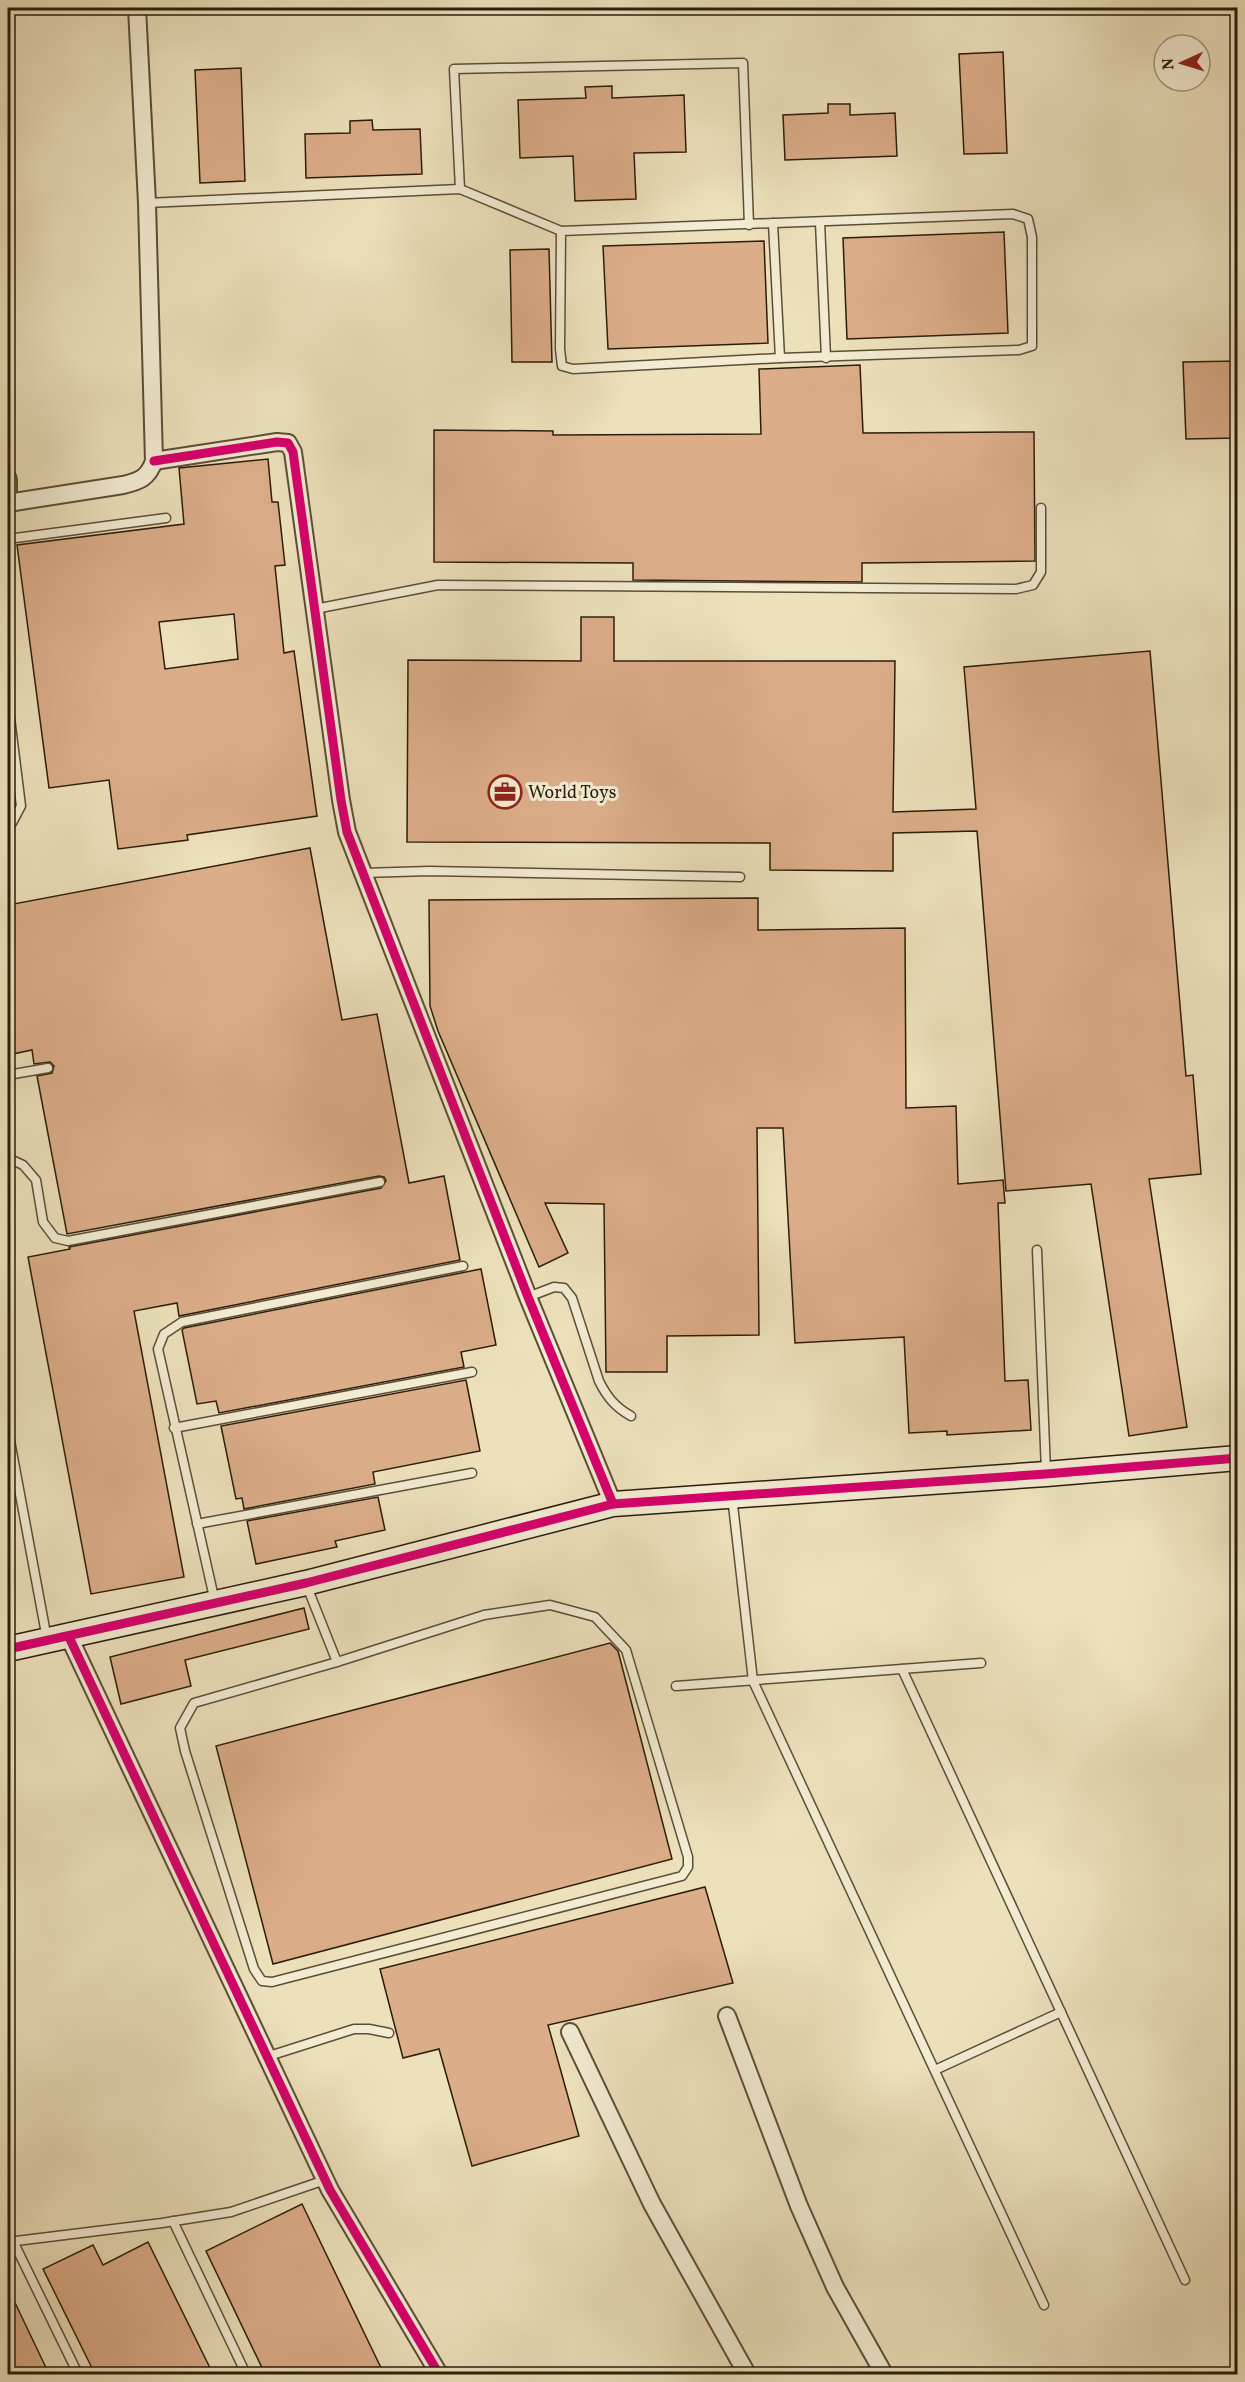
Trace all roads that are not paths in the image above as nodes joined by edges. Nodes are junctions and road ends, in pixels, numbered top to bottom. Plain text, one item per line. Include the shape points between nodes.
1 (137, 8) edge
2 (460, 189) junction
3 (147, 203) junction
4 (820, 222) junction
5 (773, 223) junction
6 (749, 225) junction
7 (561, 231) junction
8 (826, 357) junction
9 (780, 358) junction
10 (154, 461) junction
11 (8, 479) edge
12 (8, 503) edge
13 (1041, 508) dead end
14 (166, 518) dead end
15 (8, 539) edge
16 (315, 609) junction
17 (8, 702) edge
18 (8, 826) edge
19 (363, 873) junction
20 (740, 877) dead end
21 (48, 1068) dead end
22 (8, 1075) edge
23 (8, 1158) edge
24 (380, 1182) dead end
25 (1037, 1250) dead end
26 (464, 1266) dead end
27 (528, 1297) junction
28 (472, 1372) dead end
29 (631, 1416) dead end
30 (174, 1428) junction
31 (8, 1430) edge
32 (1238, 1458) edge
33 (472, 1473) dead end
34 (1047, 1474) junction
35 (732, 1496) junction
36 (613, 1504) junction
37 (197, 1524) junction
38 (306, 1583) junction
39 (215, 1602) junction
40 (58, 1639) junction
41 (8, 1649) edge
42 (337, 1662) junction
43 (981, 1663) dead end
44 (902, 1669) junction
45 (753, 1681) junction
46 (676, 1686) dead end
47 (1061, 2012) junction
48 (727, 2016) dead end
49 (570, 2032) dead end
50 (389, 2033) dead end
51 (266, 2056) junction
52 (935, 2070) junction
53 (325, 2180) junction
54 (173, 2221) junction
55 (10, 2242) edge
56 (1185, 2280) dead end
57 (1044, 2305) dead end
58 (78, 2374) edge
59 (246, 2374) edge
60 (439, 2374) edge
61 (747, 2374) edge
62 (884, 2374) edge

1 - 3 street
2 - 3 lane
2 - 6 lane via 454,69 743,63
2 - 7 lane
3 - 10 street
4 - 5 lane
4 - 8 lane
4 - 8 lane via 1013,214 1028,219 1032,237 1032,346 1020,350
5 - 6 lane
5 - 9 lane
6 - 7 lane
7 - 9 lane via 562,366 573,369
8 - 9 lane
10 - 12 street via 147,476 123,486
10 - 16 street via 288,443 293,452
11 - 12 street
13 - 16 lane via 1041,572 1033,585 1016,589 438,585
14 - 15 lane
16 - 19 street via 341,800 347,832
17 - 18 lane via 21,806
19 - 20 lane
19 - 27 street
21 - 22 lane
23 - 24 lane via 23,1165 36,1180 43,1222 55,1238 68,1241
25 - 34 lane
26 - 30 lane via 182,1322 164,1334 158,1349
27 - 29 lane via 554,1287 564,1288 572,1298 599,1382 617,1408
27 - 36 street
28 - 30 lane
30 - 37 lane
31 - 40 lane
32 - 34 street
33 - 37 lane
34 - 35 street
35 - 36 street
35 - 45 lane
36 - 38 street
37 - 39 lane
38 - 39 street
38 - 42 lane
39 - 40 street
40 - 41 street
40 - 51 street
42 - 42 lane via 194,1703 180,1728 254,1969 262,1982 682,1876 688,1867 626,1650 595,1617 550,1605 484,1615
43 - 44 lane
44 - 45 lane
44 - 47 lane
45 - 46 lane
45 - 52 lane
47 - 52 lane
47 - 56 lane
48 - 62 street via 799,2206 835,2287
49 - 61 street via 651,2204
50 - 51 lane via 354,2029
51 - 53 street
52 - 57 lane
53 - 54 lane via 231,2212
53 - 60 street
54 - 55 lane
54 - 59 lane
55 - 58 lane

